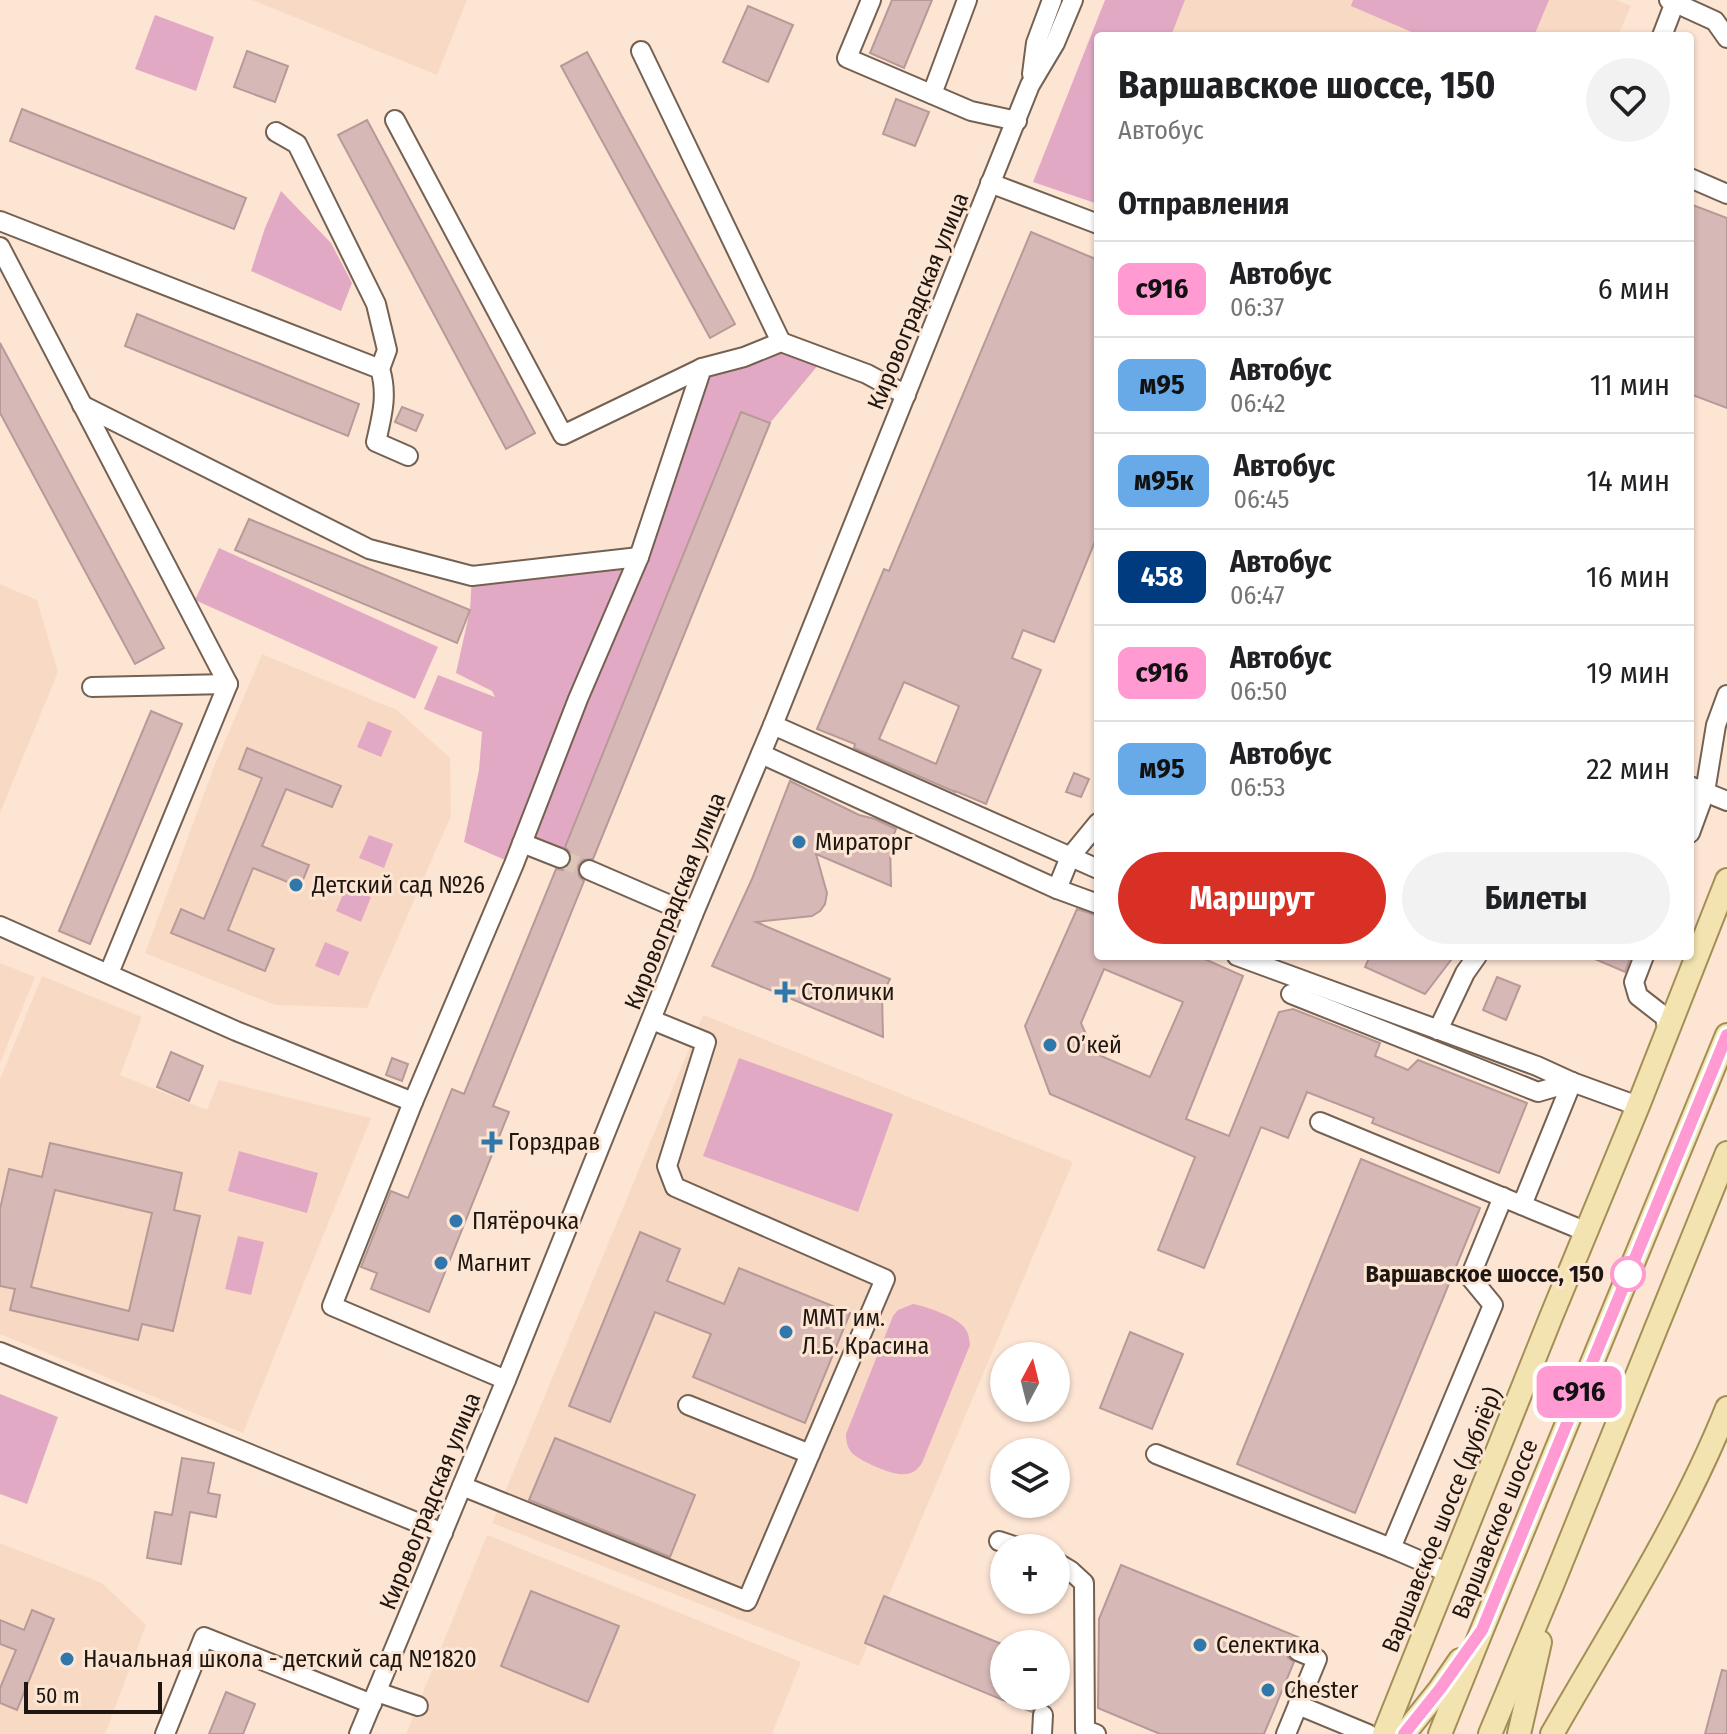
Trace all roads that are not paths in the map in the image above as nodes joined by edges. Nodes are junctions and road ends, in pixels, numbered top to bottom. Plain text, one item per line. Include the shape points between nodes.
1 (871, 0) edge
2 (967, 0) edge
3 (1036, 0) edge
4 (1052, 0) edge
5 (1073, 0) edge
6 (1672, 1) edge
7 (1663, 32) edge
8 (1727, 38) edge
9 (1036, 43) junction
10 (641, 51) dead end
11 (1030, 85) junction
12 (932, 94) junction
13 (395, 120) dead end
14 (1017, 121) junction
15 (276, 132) dead end
16 (1694, 180) edge
17 (990, 183) junction
18 (1727, 194) edge
19 (0, 221) edge
20 (1094, 222) edge
21 (0, 247) edge
22 (781, 342) junction
23 (702, 368) junction
24 (380, 369) junction
25 (906, 395) junction
26 (82, 405) junction
27 (408, 456) dead end
28 (639, 557) junction
29 (228, 684) junction
30 (92, 687) dead end
31 (1727, 695) edge
32 (773, 725) junction
33 (761, 754) junction
34 (1698, 789) edge
35 (1727, 801) edge
36 (1694, 811) edge
37 (1094, 828) edge
38 (522, 843) junction
39 (1070, 857) junction
40 (560, 858) tunnel mouth
41 (1094, 867) edge
42 (589, 870) tunnel mouth
43 (1727, 880) edge
44 (1057, 889) junction
45 (1094, 903) edge
46 (693, 915) junction
47 (0, 926) edge
48 (1248, 960) edge
49 (1474, 960) edge
50 (1642, 960) edge
51 (109, 973) junction
52 (1291, 994) dead end
53 (652, 1020) junction
54 (1667, 1028) junction
55 (1438, 1030) junction
56 (1727, 1035) edge
57 (1572, 1082) junction
58 (413, 1102) junction
59 (1638, 1106) junction
60 (1320, 1122) dead end
61 (1727, 1153) edge
62 (1503, 1197) junction
63 (1522, 1205) junction
64 (1587, 1232) junction
65 (0, 1352) edge
66 (506, 1380) junction
67 (688, 1405) dead end
68 (1727, 1408) edge
69 (810, 1454) junction
70 (1156, 1454) dead end
71 (462, 1486) junction
72 (443, 1533) junction
73 (1391, 1548) junction
74 (1070, 1570) edge
75 (1449, 1573) junction
76 (1553, 1583) junction
77 (1482, 1630) junction
78 (1298, 1651) dead end
79 (374, 1698) junction
80 (1298, 1705) junction
81 (418, 1706) dead end
82 (165, 1734) edge
83 (359, 1734) edge
84 (1096, 1734) edge
85 (1286, 1734) edge
86 (1368, 1734) edge
87 (1384, 1734) edge
88 (1404, 1734) edge
89 (1440, 1734) edge
90 (1490, 1734) edge
91 (1519, 1734) edge
92 (1552, 1734) edge

1 - 12 street via 847,58
2 - 12 street
3 - 9 street
4 - 9 street, Кировоградская улица
5 - 11 street, Кировоградская улица
6 - 7 street
6 - 8 street via 1715,21
9 - 11 street, Кировоградская улица
10 - 22 street
11 - 14 street, Кировоградская улица
12 - 14 street via 971,111
13 - 23 street via 563,435
14 - 17 street, Кировоградская улица
15 - 24 street via 297,144 376,304 387,350
16 - 18 street
17 - 20 street
17 - 25 street, Кировоградская улица
19 - 24 street
21 - 26 street
22 - 23 street
22 - 25 street via 867,374
23 - 28 street
24 - 27 street via 385,406 376,442
25 - 32 street, Кировоградская улица
26 - 28 street via 369,549 472,576
26 - 29 street
28 - 38 street
29 - 30 street
29 - 51 street
31 - 34 street
32 - 33 street, Кировоградская улица
32 - 39 street
33 - 44 street
33 - 46 street, Кировоградская улица
34 - 35 street
34 - 36 street
37 - 39 street
38 - 40 street
38 - 58 street
39 - 41 street
39 - 44 street
42 - 46 street
43 - 54 main road, Варшавское шоссе (дублёр)
44 - 45 street
46 - 53 street, Кировоградская улица
47 - 51 street
48 - 55 street
49 - 55 street
50 - 54 street via 1634,982 1638,996 1665,1017
51 - 58 street
52 - 57 street via 1538,1092
53 - 66 street, Кировоградская улица
53 - 69 street via 706,1042 667,1166 675,1187 885,1279
54 - 59 main road, Варшавское шоссе (дублёр)
55 - 57 street
56 - 77 main road, Варшавское шоссе
57 - 59 street
57 - 63 street
58 - 66 street via 332,1306
59 - 64 main road, Варшавское шоссе (дублёр)
60 - 62 street
61 - 76 main road
62 - 63 street
62 - 73 street via 1470,1277 1493,1305
63 - 64 street
64 - 75 main road, Варшавское шоссе (дублёр)
65 - 72 street
66 - 71 street, Кировоградская улица
67 - 69 street
68 - 92 main road via 1683,1507
69 - 71 street via 747,1601
70 - 73 street
71 - 72 street, Кировоградская улица
72 - 79 street, Кировоградская улица
73 - 75 street
74 - 84 street via 1084,1583 1085,1730
75 - 87 main road, Варшавское шоссе (дублёр)
76 - 90 main road
76 - 91 main road
77 - 88 main road
77 - 89 main road, Варшавское шоссе
78 - 80 street via 1317,1659
79 - 81 street
79 - 82 street via 204,1637
79 - 83 street, Кировоградская улица
80 - 85 street
80 - 86 street

